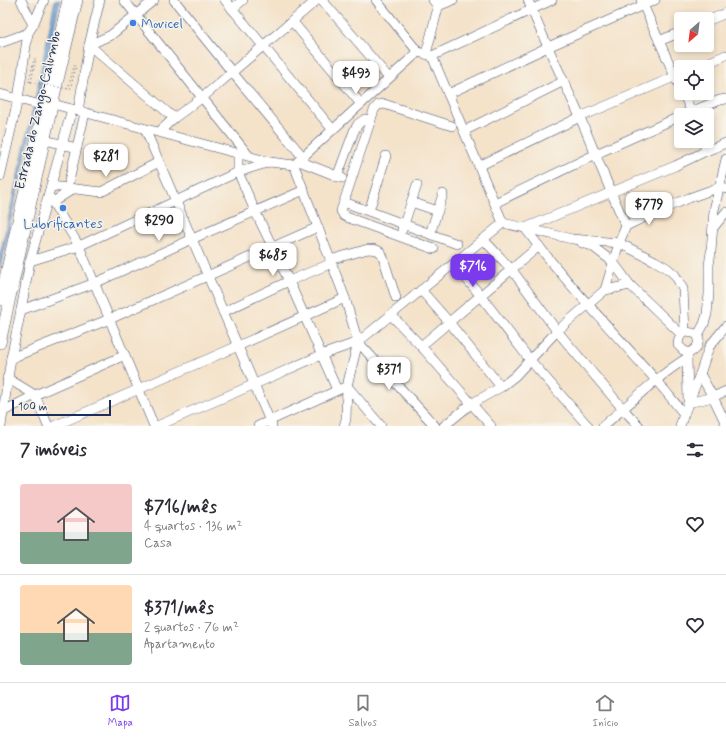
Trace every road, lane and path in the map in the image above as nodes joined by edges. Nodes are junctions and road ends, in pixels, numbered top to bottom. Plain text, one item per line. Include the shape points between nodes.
1 (21, 0) edge
2 (44, 0) edge
3 (68, 0) edge
4 (77, 0) edge
5 (100, 0) edge
6 (124, 0) edge
7 (154, 0) edge
8 (174, 0) edge
9 (225, 0) edge
10 (243, 0) edge
11 (317, 0) edge
12 (322, 0) edge
13 (376, 0) edge
14 (453, 0) edge
15 (528, 0) edge
16 (552, 0) edge
17 (655, 0) edge
18 (437, 2) edge
19 (642, 3) edge
20 (232, 9) junction
21 (532, 9) junction
22 (726, 13) edge
23 (136, 15) junction
24 (714, 18) edge
25 (292, 21) junction
26 (33, 25) junction
27 (28, 33) junction
28 (674, 35) edge
29 (659, 41) junction
30 (0, 43) edge
31 (89, 44) junction
32 (263, 46) junction
33 (548, 46) junction
34 (425, 54) junction
35 (726, 55) edge
36 (714, 60) edge
37 (674, 68) edge
38 (232, 72) junction
39 (674, 77) edge
40 (389, 78) junction
41 (564, 81) junction
42 (28, 86) dead end
43 (69, 90) junction
44 (0, 94) edge
45 (448, 94) junction
46 (203, 97) junction
47 (726, 99) edge
48 (18, 100) junction
49 (361, 104) junction
50 (49, 105) junction
51 (701, 108) edge
52 (78, 111) junction
53 (580, 117) junction
54 (174, 118) junction
55 (371, 120) junction
56 (674, 120) edge
57 (452, 126) dead end
58 (145, 129) junction
59 (333, 130) junction
60 (464, 131) junction
61 (159, 132) junction
62 (45, 140) junction
63 (726, 143) edge
64 (62, 144) junction
65 (77, 148) junction
66 (705, 148) edge
67 (706, 151) junction
68 (238, 153) junction
69 (596, 154) junction
70 (249, 156) junction
71 (386, 156) dead end
72 (726, 159) edge
73 (299, 161) junction
74 (159, 162) junction
75 (270, 162) junction
76 (479, 166) junction
77 (238, 172) junction
78 (0, 177) edge
79 (337, 177) junction
80 (351, 181) junction
81 (71, 185) junction
82 (51, 186) junction
83 (416, 186) dead end
84 (723, 188) edge
85 (304, 190) junction
86 (610, 192) junction
87 (443, 194) dead end
88 (51, 199) junction
89 (176, 201) junction
90 (344, 202) junction
91 (411, 202) junction
92 (495, 203) junction
93 (255, 211) junction
94 (368, 211) junction
95 (438, 211) junction
96 (726, 212) edge
97 (503, 223) junction
98 (404, 224) junction
99 (626, 226) junction
100 (318, 227) junction
101 (525, 228) junction
102 (713, 228) junction
103 (430, 234) junction
104 (399, 237) junction
105 (192, 239) junction
106 (483, 239) junction
107 (572, 239) junction
108 (619, 243) junction
109 (457, 244) dead end
110 (79, 246) junction
111 (539, 246) junction
112 (273, 248) junction
113 (434, 249) dead end
114 (30, 261) junction
115 (331, 261) junction
116 (613, 262) junction
117 (454, 264) junction
118 (512, 270) junction
119 (207, 275) junction
120 (289, 281) junction
121 (95, 283) junction
122 (630, 285) junction
123 (421, 290) junction
124 (605, 290) junction
125 (481, 296) junction
126 (345, 298) junction
127 (396, 298) dead end
128 (0, 300) edge
129 (588, 304) junction
130 (21, 310) junction
131 (223, 312) junction
132 (391, 315) junction
133 (304, 316) junction
134 (110, 319) junction
135 (449, 322) junction
136 (726, 326) edge
137 (557, 331) junction
138 (683, 333) junction
139 (698, 334) junction
140 (358, 342) junction
141 (0, 343) edge
142 (238, 346) junction
143 (421, 346) junction
144 (125, 355) junction
145 (321, 355) junction
146 (688, 356) junction
147 (11, 358) junction
148 (530, 360) junction
149 (700, 374) junction
150 (8, 378) junction
151 (656, 380) junction
152 (254, 384) junction
153 (347, 386) junction
154 (501, 387) junction
155 (139, 389) junction
156 (337, 390) junction
157 (726, 391) edge
158 (35, 395) junction
159 (713, 397) junction
160 (688, 403) junction
161 (471, 404) junction
162 (623, 409) junction
163 (4, 411) junction
164 (684, 414) junction
165 (271, 423) edge
166 (726, 424) edge
167 (1, 426) edge
168 (48, 426) edge
169 (54, 426) edge
170 (154, 426) edge
171 (158, 426) edge
172 (258, 426) edge
173 (344, 426) edge
174 (381, 426) edge
175 (435, 426) edge
176 (444, 426) edge
177 (491, 426) edge
178 (588, 426) edge
179 (603, 426) edge
180 (639, 426) edge
181 (680, 426) edge

1 - 26 street
2 - 26 street
3 - 50 main road, Estrada do Zango-Calumbo
4 - 50 main road, Estrada do Zango-Calumbo
5 - 31 street
6 - 23 street
7 - 23 street
8 - 38 street
9 - 20 street
10 - 20 street
11 - 25 street
12 - 40 street
13 - 34 street
14 - 18 street
15 - 21 street
16 - 21 street
17 - 19 street
18 - 34 street
19 - 29 street
19 - 33 street
20 - 32 street
21 - 33 street
21 - 34 street
22 - 24 street
23 - 31 street via 111,35
23 - 46 street
25 - 32 street
25 - 49 street
26 - 27 street
27 - 30 street
27 - 48 street
28 - 29 street
29 - 37 street
31 - 52 street
31 - 54 street
32 - 38 street
32 - 59 street
33 - 41 street
33 - 45 street
34 - 40 street
34 - 45 street
35 - 36 street
38 - 46 street
38 - 73 street
39 - 53 street
40 - 49 street
41 - 53 street
41 - 60 street
42 - 43 path, bridge via 36,59 31,82
43 - 43 path via 76,66 74,66
44 - 48 street
45 - 60 street
46 - 54 street
46 - 70 street
47 - 51 street
48 - 50 street
48 - 78 street
49 - 59 street
50 - 52 street
50 - 62 main road, Estrada do Zango-Calumbo
50 - 128 main road, Estrada do Zango-Calumbo
52 - 58 street
52 - 64 street
52 - 65 street
53 - 69 street
53 - 76 street
54 - 61 street
55 - 57 street via 378,105 384,104
55 - 79 street via 365,119 358,124
55 - 80 street
56 - 69 street
58 - 61 street
58 - 74 street
59 - 73 street
60 - 76 street
61 - 68 street
62 - 64 street
62 - 141 main road, Estrada do Zango-Calumbo
63 - 67 street
64 - 65 street
64 - 82 street
65 - 81 street
66 - 67 street
67 - 86 street
68 - 70 street
68 - 77 street
69 - 86 street
69 - 92 street
70 - 75 street
71 - 94 street
72 - 84 street
73 - 75 street
73 - 79 street
73 - 85 street
74 - 81 street via 101,192
74 - 89 street
75 - 77 street
76 - 92 street
77 - 89 street
77 - 93 street
79 - 80 street
80 - 90 street
81 - 82 street
81 - 88 street
82 - 88 street
83 - 91 street
84 - 99 street via 660,210
84 - 102 street via 714,210
85 - 93 street
85 - 100 street
86 - 99 street
86 - 101 street
87 - 95 street
88 - 110 street
88 - 114 street
89 - 105 street
89 - 110 street
90 - 94 street
90 - 104 street via 341,211 344,216
91 - 95 street
91 - 98 street
92 - 97 street
93 - 105 street
93 - 112 street
94 - 98 street
95 - 103 street
96 - 102 street
97 - 101 street
97 - 106 street
98 - 103 street
98 - 104 street
99 - 108 street
100 - 112 street
100 - 115 street
101 - 107 street
101 - 111 street
102 - 139 street via 709,265 710,294 707,314
103 - 109 street
104 - 113 street
105 - 119 street
105 - 121 street
106 - 117 street
106 - 118 street
107 - 108 street
107 - 116 street via 592,246
108 - 116 street
108 - 138 street via 655,261 674,275 683,289
110 - 114 street
110 - 121 street
111 - 118 street
111 - 129 street
112 - 119 street
112 - 120 street
114 - 130 street
115 - 120 street
115 - 126 street
115 - 127 street via 368,249 379,251
116 - 122 street
116 - 124 street
117 - 123 street
117 - 125 street
118 - 125 street
118 - 137 street
119 - 131 street
119 - 134 street
120 - 131 street
120 - 133 street
121 - 130 street
121 - 134 street
122 - 124 street
122 - 138 street
123 - 132 street
123 - 135 street
124 - 129 street
125 - 135 street
125 - 148 street
126 - 133 street
126 - 140 street
129 - 137 street
129 - 151 street
130 - 147 street
131 - 142 street
132 - 140 street
132 - 143 street
133 - 142 street
133 - 145 street
134 - 144 street
134 - 147 street
135 - 143 street
135 - 154 street
136 - 149 street via 709,347
137 - 148 street
137 - 162 street
138 - 139 street
138 - 146 street via 678,339 678,345
139 - 146 street via 698,345
140 - 145 street
140 - 153 street
140 - 175 street
142 - 152 street
142 - 155 street
143 - 161 street
144 - 155 street
144 - 158 street
145 - 152 street
145 - 156 street
146 - 151 street
146 - 160 street
147 - 150 street
148 - 154 street
148 - 178 street
149 - 159 street
149 - 160 street
150 - 158 street
150 - 163 street
151 - 162 street
151 - 164 street
152 - 165 street
152 - 171 street
153 - 156 street
153 - 173 street
153 - 174 street
154 - 161 street
155 - 169 street
155 - 170 street
156 - 165 street
157 - 159 street
158 - 163 street
158 - 168 street
159 - 160 street
159 - 166 street
160 - 164 street
161 - 176 street
161 - 177 street
162 - 179 street
162 - 180 street
163 - 167 street
164 - 181 street
165 - 172 street

